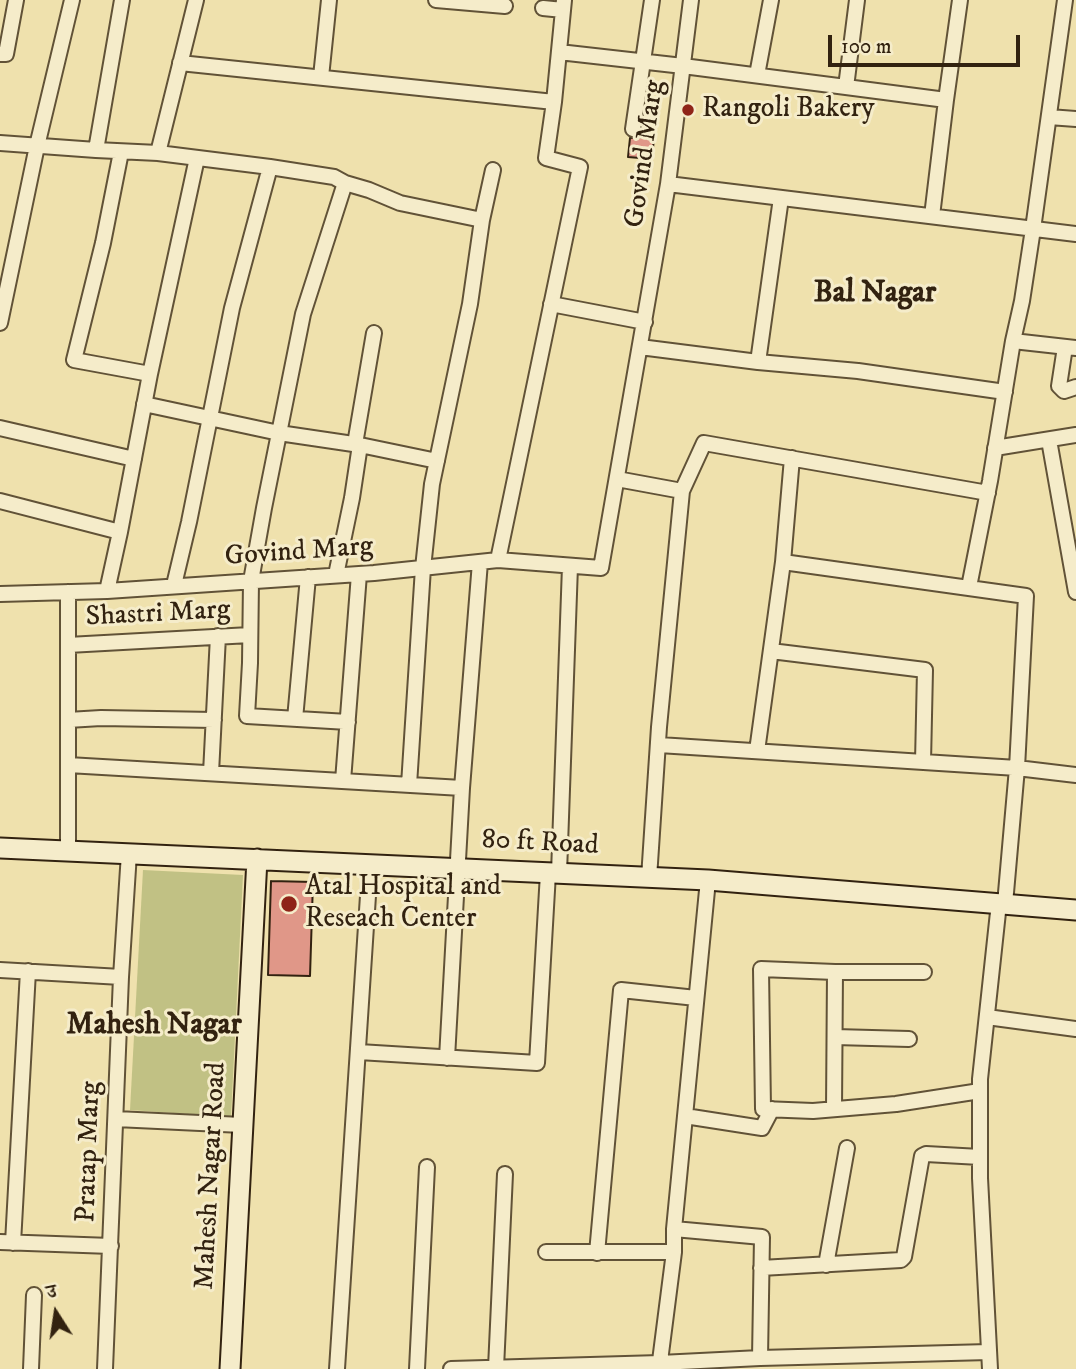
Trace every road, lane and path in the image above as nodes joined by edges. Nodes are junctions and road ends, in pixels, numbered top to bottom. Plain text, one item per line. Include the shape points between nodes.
1 (16, 0) edge
2 (72, 0) edge
3 (122, 0) edge
4 (197, 0) edge
5 (330, 0) edge
6 (436, 0) edge
7 (652, 0) edge
8 (691, 0) edge
9 (771, 0) edge
10 (857, 0) edge
11 (960, 0) edge
12 (1065, 0) edge
13 (564, 5) edge
14 (505, 6) dead end
15 (543, 9) dead end
16 (559, 52) junction
17 (0, 54) edge
18 (643, 61) junction
19 (180, 63) junction
20 (683, 65) junction
21 (757, 75) junction
22 (321, 77) junction
23 (846, 87) junction
24 (946, 100) junction
25 (554, 102) junction
26 (1049, 117) junction
27 (1076, 119) edge
28 (633, 129) dead end
29 (0, 143) edge
30 (37, 146) junction
31 (96, 150) junction
32 (121, 152) junction
33 (158, 153) junction
34 (197, 158) junction
35 (270, 167) junction
36 (493, 170) dead end
37 (345, 183) junction
38 (668, 184) junction
39 (781, 198) junction
40 (932, 216) junction
41 (482, 220) junction
42 (1033, 229) junction
43 (1076, 234) edge
44 (551, 304) junction
45 (645, 322) junction
46 (0, 323) edge
47 (374, 333) dead end
48 (1013, 341) junction
49 (640, 347) junction
50 (1070, 347) edge
51 (758, 362) junction
52 (150, 374) junction
53 (1076, 387) edge
54 (1005, 392) junction
55 (144, 404) junction
56 (210, 418) junction
57 (0, 428) edge
58 (279, 433) junction
59 (1076, 435) edge
60 (1049, 440) junction
61 (358, 445) junction
62 (996, 448) junction
63 (792, 458) junction
64 (134, 459) junction
65 (437, 461) junction
66 (617, 479) junction
67 (682, 491) junction
68 (988, 493) junction
69 (0, 501) edge
70 (120, 531) junction
71 (498, 561) junction
72 (480, 562) junction
73 (783, 562) junction
74 (570, 566) junction
75 (423, 568) junction
76 (359, 574) junction
77 (336, 575) junction
78 (308, 577) junction
79 (251, 580) junction
80 (174, 585) junction
81 (969, 587) junction
82 (107, 591) junction
83 (68, 592) junction
84 (1076, 592) edge
85 (0, 594) edge
86 (250, 635) junction
87 (218, 636) junction
88 (68, 645) junction
89 (771, 651) junction
90 (295, 719) junction
91 (68, 720) junction
92 (214, 720) junction
93 (348, 722) junction
94 (659, 745) junction
95 (757, 751) junction
96 (923, 762) junction
97 (68, 765) junction
98 (1017, 768) junction
99 (211, 774) junction
100 (1076, 775) edge
101 (343, 781) junction
102 (409, 785) junction
103 (462, 788) junction
104 (0, 848) edge
105 (68, 851) junction
106 (128, 853) junction
107 (257, 859) junction
108 (370, 865) junction
109 (458, 868) junction
110 (553, 873) junction
111 (649, 878) junction
112 (708, 880) junction
113 (1002, 904) junction
114 (1076, 910) edge
115 (0, 970) edge
116 (28, 971) junction
117 (835, 972) junction
118 (924, 972) dead end
119 (121, 977) junction
120 (696, 998) junction
121 (987, 1017) junction
122 (1076, 1029) edge
123 (835, 1037) junction
124 (909, 1039) dead end
125 (359, 1052) junction
126 (447, 1058) junction
127 (980, 1091) junction
128 (772, 1109) junction
129 (834, 1109) junction
130 (685, 1116) junction
131 (116, 1119) junction
132 (242, 1125) junction
133 (847, 1148) dead end
134 (980, 1157) junction
135 (427, 1167) dead end
136 (505, 1174) dead end
137 (674, 1230) junction
138 (6, 1242) edge
139 (111, 1246) junction
140 (546, 1252) dead end
141 (674, 1252) junction
142 (597, 1253) junction
143 (826, 1265) junction
144 (761, 1268) junction
145 (34, 1295) dead end
146 (989, 1352) junction
147 (760, 1358) junction
148 (660, 1366) edge
149 (496, 1368) edge
150 (32, 1369) edge
151 (105, 1369) edge
152 (230, 1369) edge
153 (337, 1369) edge
154 (417, 1369) edge
155 (451, 1369) edge
156 (990, 1369) edge

1 - 17 street via 6,54
2 - 30 street
3 - 31 street
4 - 19 street
5 - 22 street
6 - 14 street
7 - 18 street
8 - 20 street, Govind Marg
9 - 21 street
10 - 23 street
11 - 24 street
12 - 26 street
13 - 15 street
13 - 16 street
16 - 18 street
16 - 25 street
18 - 20 street
18 - 28 street
19 - 22 street
19 - 33 street
20 - 21 street
20 - 38 street, Govind Marg
21 - 23 street
22 - 25 street
23 - 24 street
24 - 40 street
25 - 44 street via 546,158 580,167
26 - 27 street
26 - 42 street
29 - 30 street
30 - 31 street
30 - 46 street
31 - 32 street
32 - 33 street
32 - 52 street via 74,360
33 - 34 street
34 - 35 street
34 - 52 street
35 - 37 street via 334,177
35 - 56 street via 232,308
36 - 41 street
37 - 41 street via 400,203
37 - 58 street via 303,314
38 - 39 street
38 - 45 street, Govind Marg
39 - 40 street
39 - 51 street
40 - 42 street
41 - 65 street via 470,304
42 - 43 street
42 - 48 street
44 - 45 street
44 - 71 street
45 - 49 street, Govind Marg
47 - 61 street
48 - 50 street
48 - 54 street
49 - 51 street
49 - 66 street, Govind Marg
50 - 53 street via 1059,386 1064,391
51 - 54 street
52 - 55 street
54 - 62 street
55 - 56 street
55 - 64 street
56 - 58 street
56 - 80 street
57 - 64 street
58 - 61 street
58 - 79 street
59 - 60 street
60 - 62 street
60 - 84 street
61 - 65 street
61 - 77 street
62 - 68 street
63 - 67 street via 705,443
63 - 68 street
63 - 73 street
64 - 70 street
65 - 75 street
66 - 67 street
66 - 74 street, Govind Marg via 601,568
67 - 94 street
68 - 81 street
69 - 70 street
70 - 82 street
71 - 72 street, Govind Marg
71 - 74 street, Govind Marg
72 - 75 street, Govind Marg
72 - 103 street
73 - 81 street
73 - 89 street
74 - 110 street
75 - 76 street, Govind Marg
75 - 102 street
76 - 77 street, Govind Marg
76 - 93 street
77 - 78 street, Govind Marg
78 - 79 street, Govind Marg
78 - 90 street
79 - 80 street, Govind Marg
79 - 86 street
80 - 82 street, Govind Marg
81 - 98 street via 1026,596
82 - 83 street, Govind Marg
83 - 85 street, Govind Marg
83 - 88 street
86 - 87 street, Shastri Marg
86 - 90 street via 247,716
87 - 88 street, Shastri Marg
87 - 92 street
88 - 91 street
89 - 95 street
89 - 96 street via 925,670
90 - 93 street
91 - 92 street
91 - 97 street
92 - 99 street
93 - 101 street
94 - 95 street
94 - 111 street
95 - 96 street
96 - 98 street
97 - 99 street
97 - 105 street
98 - 100 street
98 - 113 street
99 - 101 street
101 - 102 street
102 - 103 street
103 - 109 street
104 - 105 street, 80 ft Road
105 - 106 street, 80 ft Road
106 - 107 street, 80 ft Road
106 - 119 street, Pratap Marg
107 - 108 street, 80 ft Road
107 - 132 street, Mahesh Nagar Road
108 - 109 street, 80 ft Road
108 - 125 street
109 - 110 street, 80 ft Road
109 - 126 street
110 - 111 street, 80 ft Road
110 - 126 street via 537,1063
111 - 112 street, 80 ft Road
112 - 113 street, 80 ft Road
112 - 120 street
113 - 114 street, 80 ft Road
113 - 121 street
115 - 116 street
116 - 119 street
116 - 138 street
117 - 118 street
117 - 123 street
117 - 128 street via 761,969 763,1109
119 - 131 street, Pratap Marg
120 - 130 street
120 - 142 street via 621,990
121 - 122 street
121 - 127 street
123 - 124 street
123 - 129 street
125 - 126 street
125 - 153 street
127 - 129 street
127 - 134 street
128 - 129 street
128 - 130 street via 762,1128
130 - 137 street
131 - 132 street
131 - 139 street, Pratap Marg
132 - 152 street, Mahesh Nagar Road
133 - 143 street
134 - 143 street via 922,1156 901,1260
134 - 146 street
135 - 154 street
136 - 149 street
137 - 141 street
137 - 144 street via 762,1237
138 - 139 street
139 - 151 street, Pratap Marg
140 - 142 street
141 - 142 street
141 - 148 street
143 - 144 street
144 - 147 street
145 - 150 street
146 - 147 street
146 - 156 street
147 - 148 street
148 - 149 street
149 - 155 street

